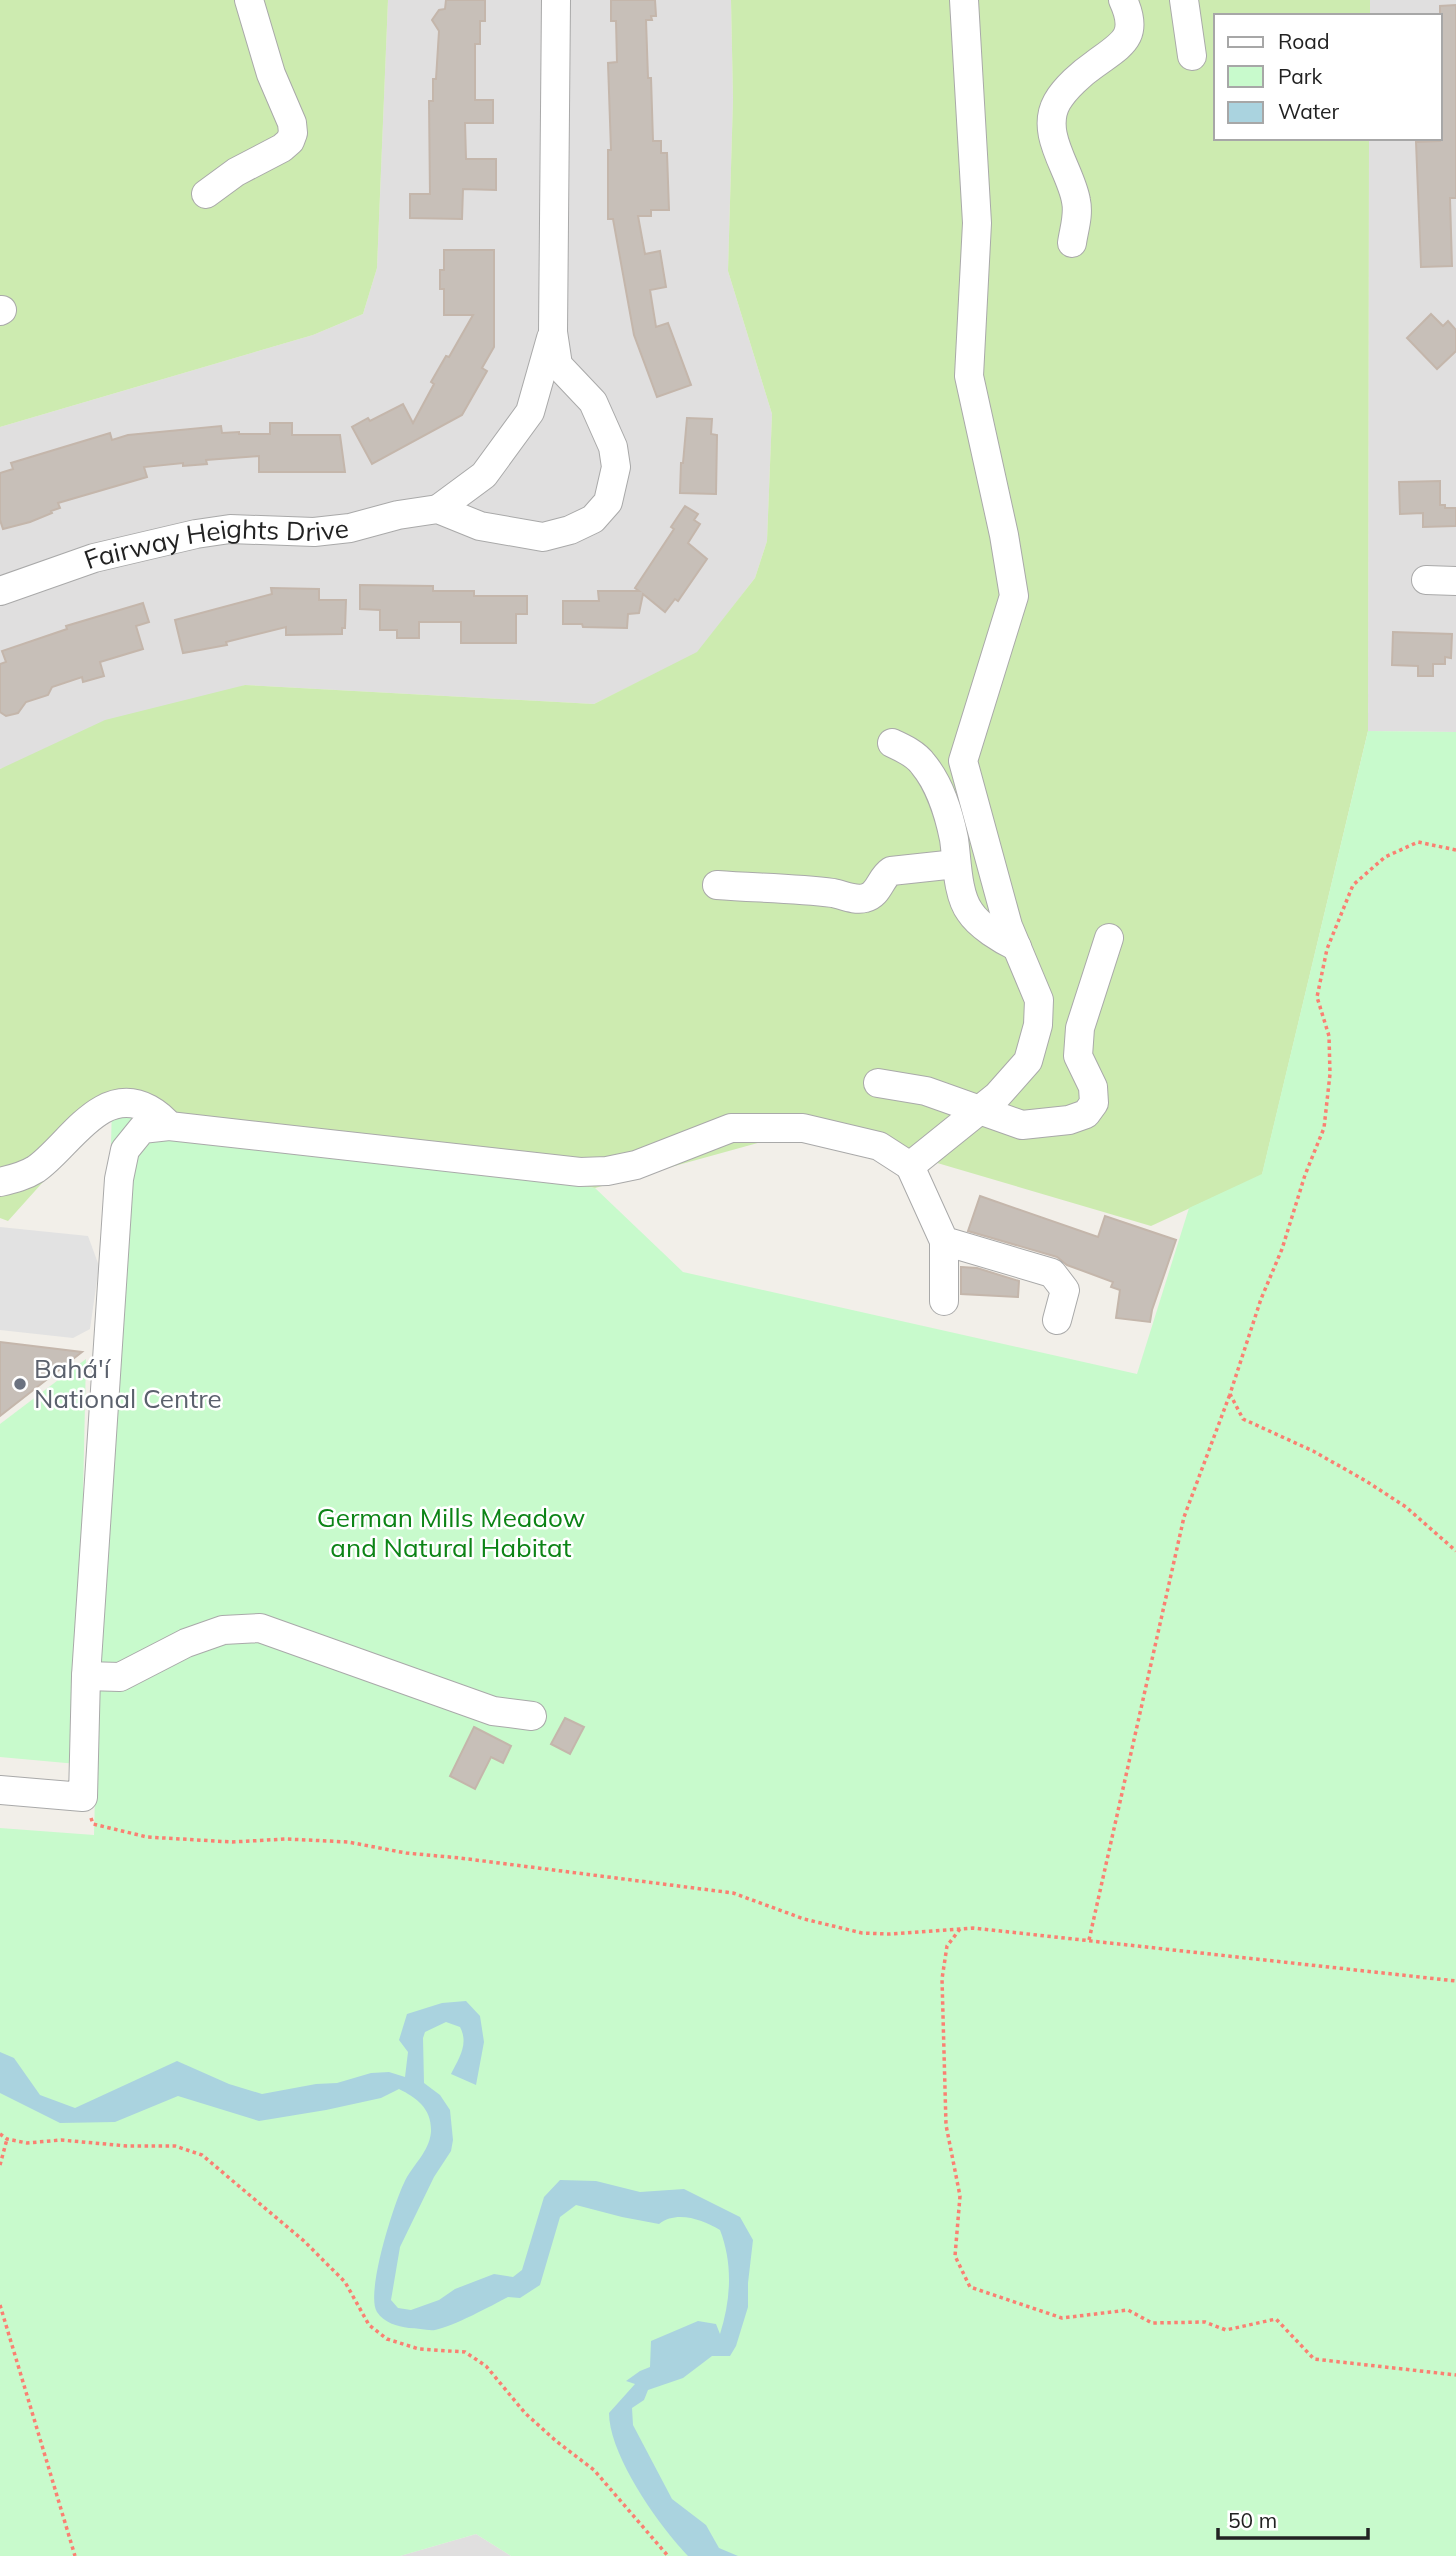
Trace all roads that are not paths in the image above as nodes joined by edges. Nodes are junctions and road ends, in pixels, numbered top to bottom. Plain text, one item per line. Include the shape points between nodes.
1 (249, 0) edge
2 (556, 0) edge
3 (964, 0) edge
4 (1123, 0) edge
5 (1184, 0) edge
6 (1192, 56) dead end
7 (206, 194) dead end
8 (1072, 243) dead end
9 (553, 332) junction
10 (438, 509) junction
11 (1426, 580) dead end
12 (1456, 580) edge
13 (0, 591) edge
14 (892, 743) dead end
15 (957, 864) junction
16 (717, 885) dead end
17 (1109, 938) dead end
18 (1017, 947) junction
19 (878, 1083) dead end
20 (980, 1110) junction
21 (169, 1126) junction
22 (909, 1166) junction
23 (0, 1182) edge
24 (944, 1241) junction
25 (944, 1301) dead end
26 (1057, 1320) dead end
27 (86, 1676) junction
28 (532, 1716) dead end
29 (0, 1790) edge

1 - 7 street via 293,133 282,148
2 - 9 street, Fairway Heights Drive
3 - 18 street via 977,223 970,376 1014,596 963,761
4 - 8 street via 1130,20 1127,38 1063,94 1054,111 1056,143 1077,207
5 - 6 street
9 - 10 street, Fairway Heights Drive via 530,412 484,475
9 - 10 street, Fairway Heights Drive via 558,365 593,402 613,447 616,467 608,502 593,519 543,537 480,526
10 - 13 street, Fairway Heights Drive via 314,532 230,529 196,534 94,558
11 - 12 street
14 - 15 street via 923,763 938,790
15 - 16 street via 891,871 873,895 857,899 835,893
15 - 18 street via 969,912
17 - 20 street via 1080,1028 1078,1056 1093,1087 1094,1103 1086,1114 1022,1125
18 - 20 street via 1039,1000 1038,1025 1028,1061
19 - 20 street via 926,1091
20 - 22 street
21 - 22 street via 580,1172 636,1165 731,1128 803,1128 879,1146
21 - 23 street via 162,1116 143,1106 112,1104 38,1168
21 - 27 street via 142,1129 125,1150 119,1179
22 - 24 street
24 - 25 street
24 - 26 street via 1052,1273 1065,1290
27 - 28 street via 120,1677 223,1629 260,1628 493,1711
27 - 29 street via 83,1797

